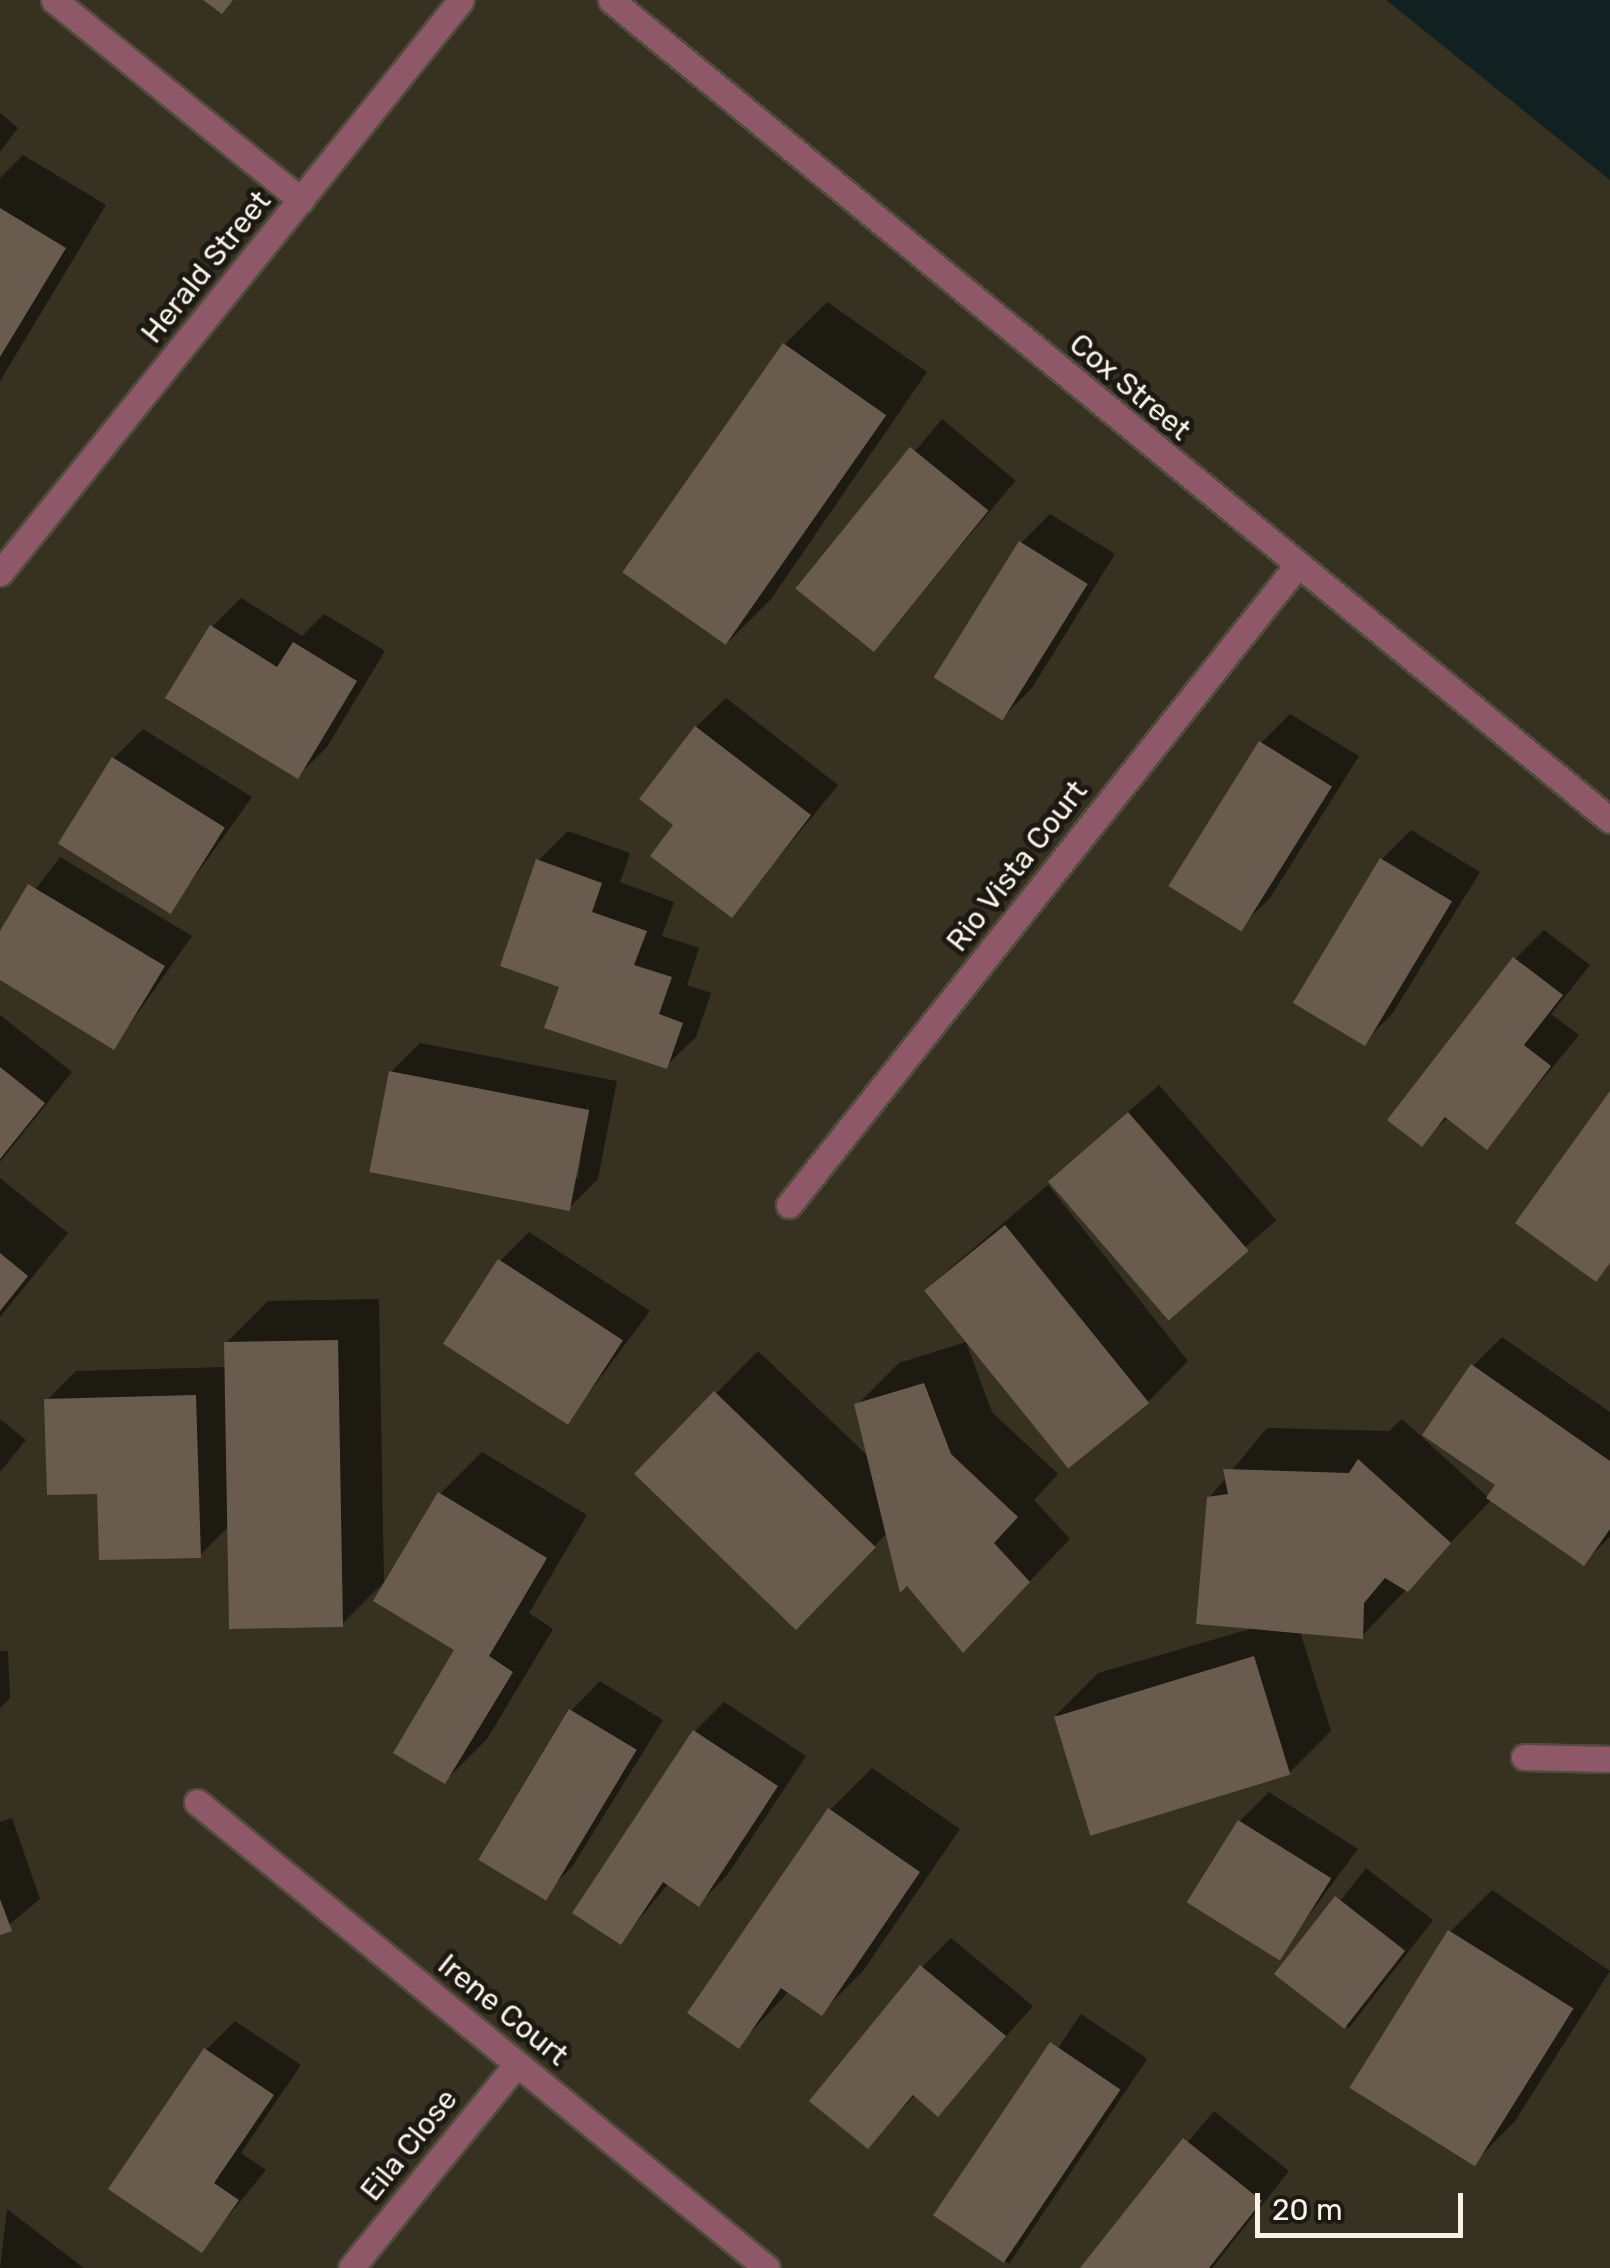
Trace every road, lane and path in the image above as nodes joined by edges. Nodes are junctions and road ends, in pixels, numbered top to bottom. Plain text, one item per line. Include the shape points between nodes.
1 (54, 0) edge
2 (462, 0) edge
3 (611, 0) edge
4 (301, 200) junction
5 (1296, 566) junction
6 (0, 574) edge
7 (1610, 820) edge
8 (789, 1205) dead end
9 (1524, 1757) dead end
10 (1610, 1758) edge
11 (198, 1802) dead end
12 (517, 2064) junction
13 (352, 2268) edge
14 (767, 2268) edge

1 - 4 street
2 - 4 street, Herald Street
3 - 5 street, Cox Street
4 - 6 street, Herald Street
5 - 7 street, Cox Street
5 - 8 street, Rio Vista Court
9 - 10 street
11 - 12 street, Irene Court
12 - 13 street, Eila Close
12 - 14 street, Irene Court

